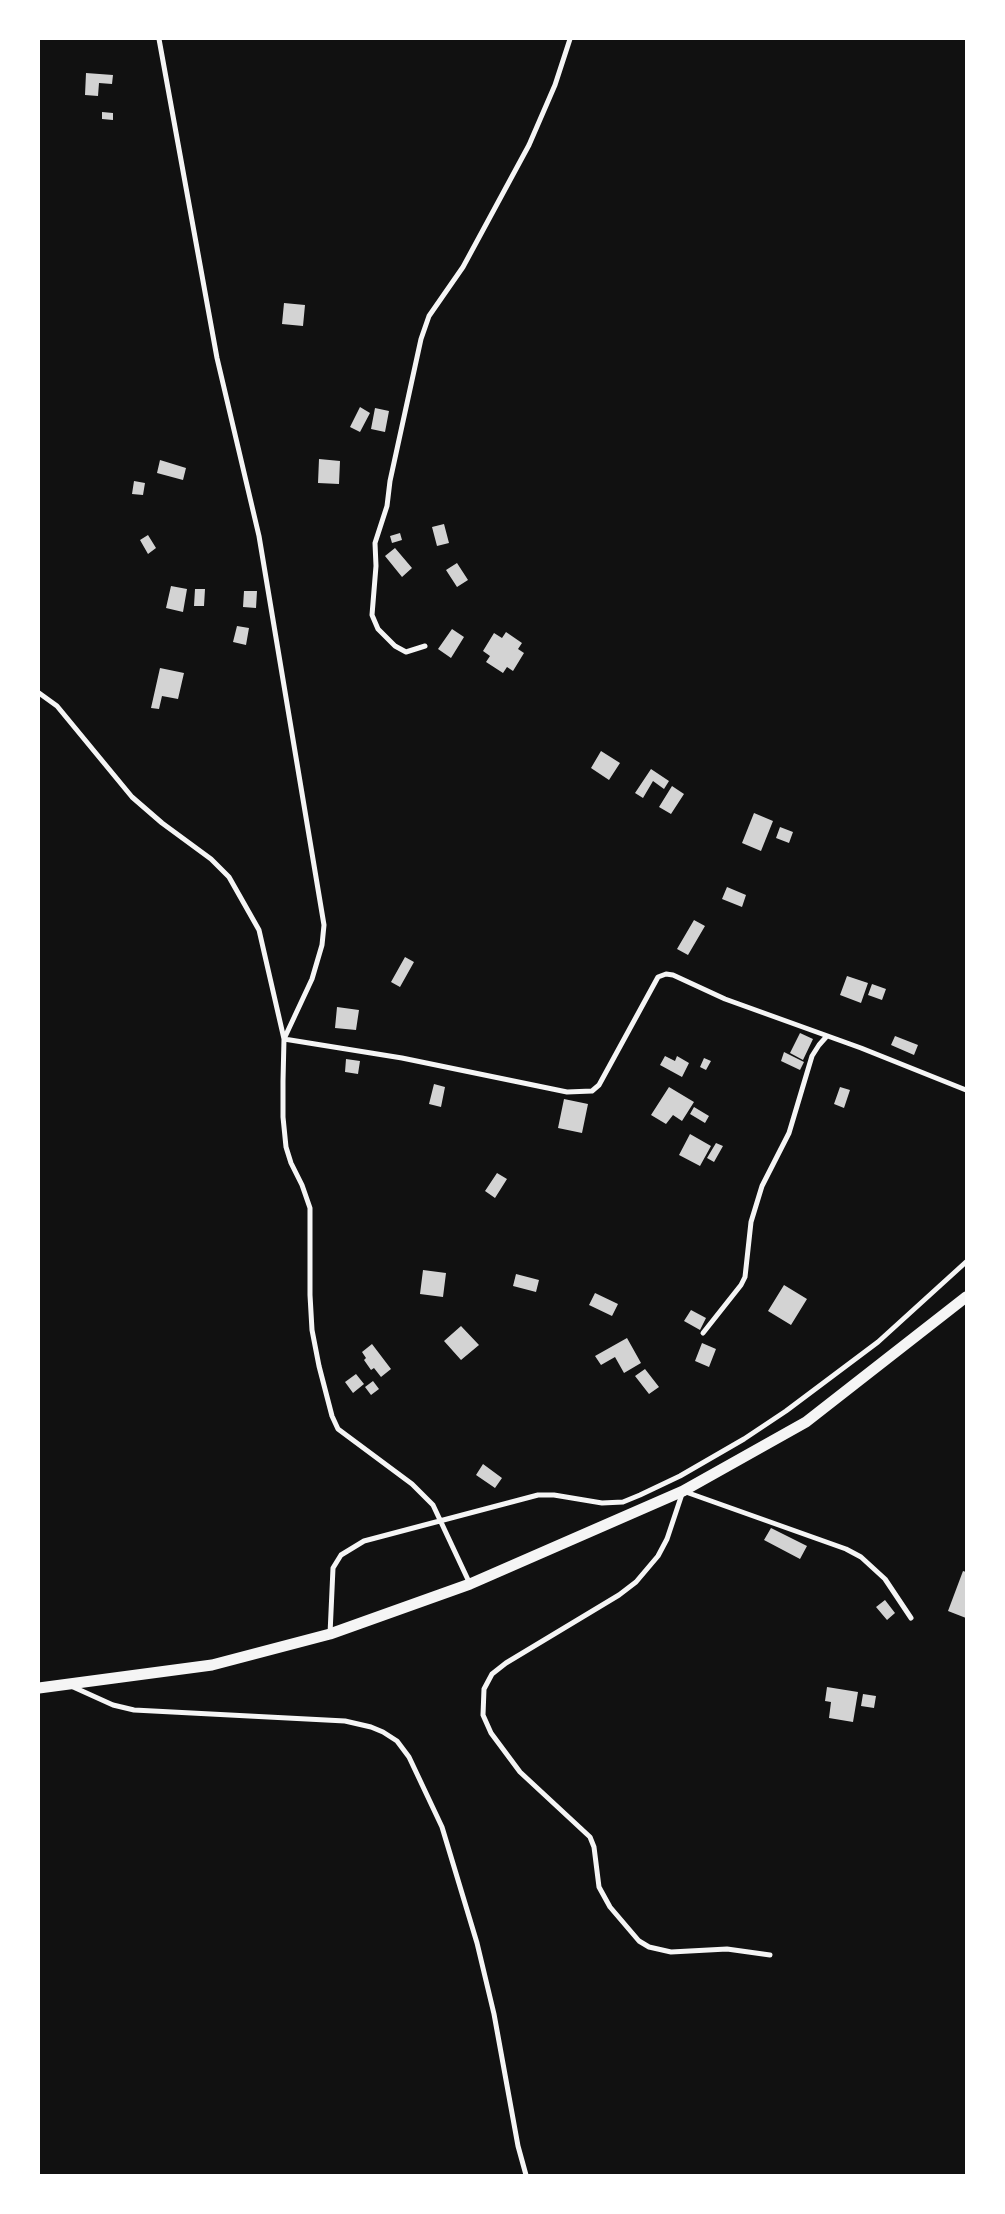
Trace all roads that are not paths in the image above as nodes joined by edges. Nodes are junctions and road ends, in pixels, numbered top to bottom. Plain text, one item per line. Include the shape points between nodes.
1 (159, 39) edge
2 (570, 39) edge
3 (425, 646) dead end
4 (39, 693) edge
5 (827, 1036) junction
6 (284, 1039) junction
7 (966, 1090) edge
8 (966, 1262) edge
9 (966, 1297) edge
10 (704, 1333) dead end
11 (683, 1491) junction
12 (442, 1520) junction
13 (470, 1584) junction
14 (911, 1618) dead end
15 (330, 1634) junction
16 (67, 1685) junction
17 (39, 1688) edge
18 (770, 1955) dead end
19 (526, 2175) edge

1 - 6 street via 217,358 259,536 324,925 312,979
2 - 3 street via 555,85 529,145 463,267 429,316 421,339 387,506 375,543 372,615 378,629 395,646 406,652
4 - 6 street via 57,706 132,797 212,859 229,877 258,930
5 - 6 street via 666,974 658,977 592,1091 567,1092 402,1058
5 - 7 street
5 - 10 street via 812,1056 789,1133 762,1186 751,1222 745,1277
6 - 12 street via 286,1147 310,1208 312,1330 332,1416 338,1429 349,1439 412,1484 433,1505
8 - 12 street via 878,1342 744,1440 680,1476 622,1502 602,1503 538,1495
9 - 11 main road via 806,1422
11 - 13 main road
11 - 14 street via 861,1557 885,1579
11 - 18 street via 666,1539 649,1568 618,1595 527,1649 492,1674 484,1689 483,1715 491,1733 520,1772 590,1837 599,1887 610,1907 639,1941 670,1952 727,1949
12 - 13 street
12 - 15 street via 364,1542 341,1555 333,1568
13 - 15 main road
15 - 16 main road via 212,1665
16 - 17 main road
16 - 19 street via 112,1705 134,1710 345,1721 377,1729 397,1740 409,1757 442,1827 477,1943

